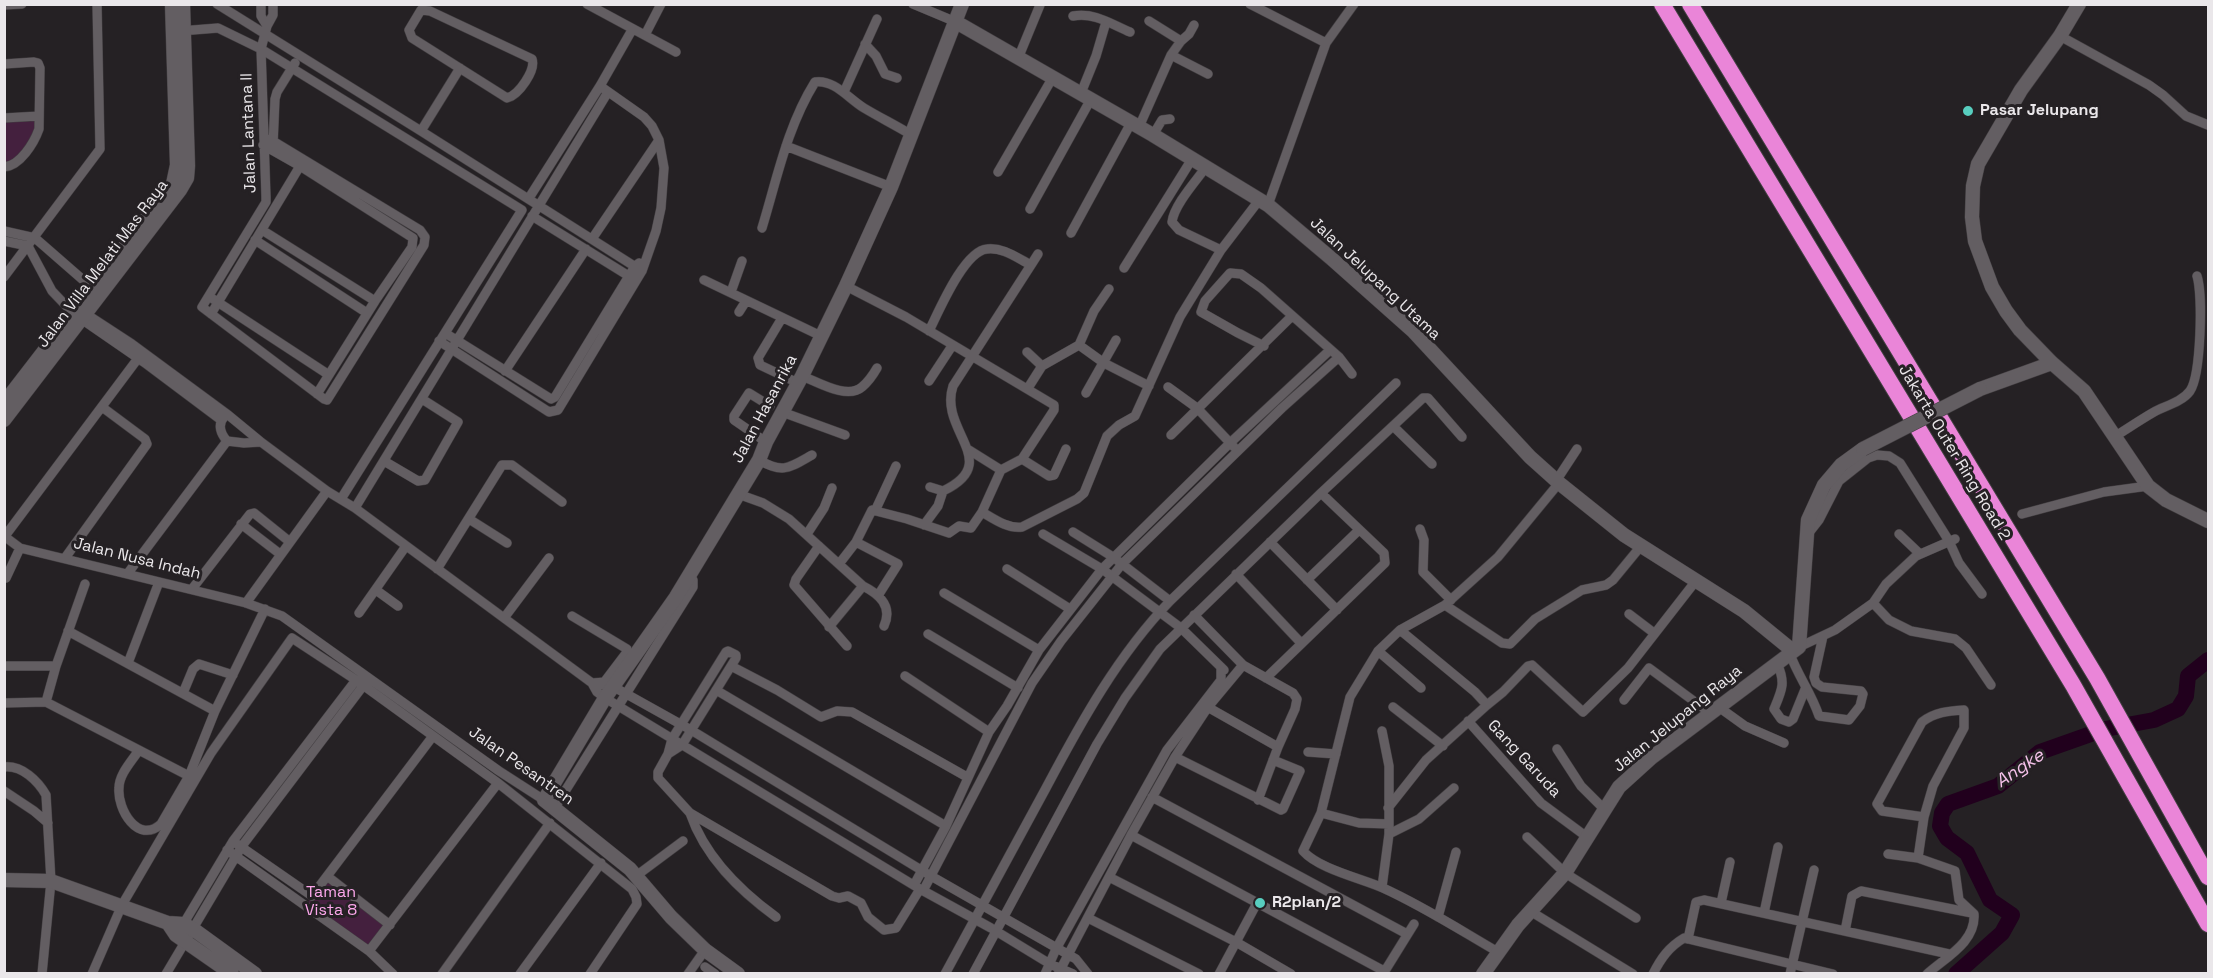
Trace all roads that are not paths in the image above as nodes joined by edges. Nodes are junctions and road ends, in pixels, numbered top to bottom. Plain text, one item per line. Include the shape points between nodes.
1 (22, 4) edge
2 (97, 4) edge
3 (172, 4) edge
4 (183, 4) edge
5 (217, 4) edge
6 (261, 4) edge
7 (273, 4) edge
8 (587, 4) edge
9 (661, 4) edge
10 (962, 4) edge
11 (1250, 4) edge
12 (1354, 4) edge
13 (1662, 4) edge
14 (1690, 4) edge
15 (2079, 4) edge
16 (4, 5) edge
17 (1040, 5) edge
18 (919, 6) edge
19 (1073, 16) dead end
20 (877, 19) dead end
21 (1149, 21) dead end
22 (956, 22) junction
23 (1106, 22) junction
24 (1194, 25) dead end
25 (632, 30) junction
26 (178, 31) junction
27 (266, 31) junction
28 (1130, 32) dead end
29 (645, 35) junction
30 (2060, 36) junction
31 (1181, 41) junction
32 (1326, 43) junction
33 (866, 44) junction
34 (261, 49) junction
35 (676, 52) dead end
36 (1171, 55) junction
37 (1019, 56) junction
38 (301, 57) junction
39 (4, 64) edge
40 (291, 67) junction
41 (460, 68) junction
42 (1208, 74) dead end
43 (1053, 76) junction
44 (897, 78) dead end
45 (604, 89) junction
46 (844, 92) junction
47 (1086, 96) junction
48 (39, 116) junction
49 (4, 118) edge
50 (1170, 119) dead end
51 (1135, 125) junction
52 (2208, 125) edge
53 (421, 131) junction
54 (910, 134) junction
55 (1153, 135) junction
56 (659, 140) junction
57 (268, 143) junction
58 (786, 146) junction
59 (1192, 159) junction
60 (300, 166) junction
61 (477, 166) junction
62 (4, 167) edge
63 (1206, 167) junction
64 (998, 172) dead end
65 (470, 178) junction
66 (891, 187) junction
67 (529, 198) junction
68 (1264, 202) junction
69 (540, 205) junction
70 (1030, 209) dead end
71 (532, 216) junction
72 (762, 228) dead end
73 (262, 230) junction
74 (4, 231) edge
75 (1071, 233) dead end
76 (425, 237) junction
77 (413, 238) junction
78 (592, 239) junction
79 (255, 240) junction
80 (4, 241) edge
81 (32, 242) junction
82 (586, 249) junction
83 (1221, 249) junction
84 (1038, 254) dead end
85 (742, 261) dead end
86 (1030, 265) junction
87 (1124, 268) dead end
88 (638, 269) junction
89 (2198, 276) dead end
90 (4, 278) edge
91 (633, 278) junction
92 (704, 280) dead end
93 (846, 286) junction
94 (98, 289) junction
95 (1109, 289) dead end
96 (731, 292) junction
97 (209, 296) junction
98 (746, 301) junction
99 (375, 302) junction
100 (218, 303) junction
101 (739, 312) dead end
102 (367, 313) junction
103 (80, 314) junction
104 (211, 314) junction
105 (1292, 316) junction
106 (782, 318) junction
107 (929, 331) junction
108 (822, 336) junction
109 (442, 337) junction
110 (1116, 340) dead end
111 (454, 345) junction
112 (1078, 345) junction
113 (1264, 345) junction
114 (952, 346) junction
115 (1330, 350) junction
116 (1027, 352) dead end
117 (140, 355) junction
118 (971, 356) junction
119 (1339, 357) junction
120 (1104, 363) junction
121 (2052, 363) junction
122 (1042, 366) junction
123 (877, 368) dead end
124 (505, 371) junction
125 (1352, 374) dead end
126 (329, 375) junction
127 (800, 380) junction
128 (930, 381) dead end
129 (1396, 383) dead end
130 (1149, 386) junction
131 (1168, 387) dead end
132 (1028, 388) junction
133 (1086, 393) dead end
134 (317, 394) junction
135 (422, 399) junction
136 (550, 399) junction
137 (4, 403) edge
138 (102, 407) junction
139 (1197, 408) junction
140 (776, 409) junction
141 (553, 412) junction
142 (224, 417) junction
143 (4, 420) edge
144 (1393, 426) junction
145 (844, 435) dead end
146 (1171, 435) dead end
147 (1462, 437) dead end
148 (2114, 437) junction
149 (227, 441) junction
150 (261, 442) junction
151 (766, 442) junction
152 (1230, 443) junction
153 (1066, 449) dead end
154 (1577, 449) dead end
155 (969, 450) junction
156 (1239, 451) junction
157 (812, 455) dead end
158 (1022, 459) junction
159 (759, 460) junction
160 (384, 461) junction
161 (1432, 464) dead end
162 (896, 466) dead end
163 (1001, 470) junction
164 (1557, 482) junction
165 (2148, 486) junction
166 (930, 487) dead end
167 (832, 488) dead end
168 (327, 491) junction
169 (943, 491) junction
170 (1321, 493) junction
171 (738, 494) junction
172 (341, 499) junction
173 (562, 502) dead end
174 (355, 508) junction
175 (875, 511) junction
176 (982, 512) junction
177 (2022, 514) dead end
178 (468, 519) junction
179 (2208, 521) edge
180 (241, 524) junction
181 (924, 525) junction
182 (1420, 529) dead end
183 (1359, 530) junction
184 (1074, 532) dead end
185 (807, 534) junction
186 (1043, 534) dead end
187 (1899, 534) dead end
188 (5, 536) edge
189 (1807, 536) junction
190 (1952, 540) junction
191 (290, 542) junction
192 (856, 542) junction
193 (1270, 542) junction
194 (507, 543) dead end
195 (406, 546) junction
196 (819, 546) junction
197 (1641, 546) junction
198 (20, 548) junction
199 (280, 554) junction
200 (1920, 554) junction
201 (1113, 557) junction
202 (65, 558) junction
203 (549, 558) dead end
204 (839, 564) junction
205 (1122, 564) junction
206 (437, 568) junction
207 (1006, 569) dead end
208 (1102, 569) junction
209 (128, 573) junction
210 (1236, 574) junction
211 (1112, 577) junction
212 (6, 578) edge
213 (1307, 579) junction
214 (159, 582) junction
215 (1695, 582) junction
216 (85, 584) dead end
217 (863, 586) junction
218 (192, 590) junction
219 (376, 590) junction
220 (944, 593) dead end
221 (879, 594) junction
222 (1982, 594) dead end
223 (1170, 601) junction
224 (1448, 602) junction
225 (246, 603) junction
226 (1873, 603) junction
227 (398, 606) dead end
228 (1070, 609) junction
229 (1337, 610) junction
230 (270, 611) junction
231 (358, 613) dead end
232 (1629, 614) dead end
233 (1163, 615) junction
234 (1194, 615) junction
235 (572, 616) dead end
236 (504, 618) junction
237 (884, 626) dead end
238 (1178, 626) junction
239 (829, 627) junction
240 (1400, 630) junction
241 (68, 631) junction
242 (1654, 633) junction
243 (928, 634) dead end
244 (1823, 636) junction
245 (1301, 643) junction
246 (847, 646) dead end
247 (1039, 650) junction
248 (1794, 650) junction
249 (1378, 651) junction
250 (128, 663) junction
251 (1777, 663) junction
252 (1243, 665) junction
253 (4, 666) edge
254 (56, 666) junction
255 (731, 666) junction
256 (1221, 667) junction
257 (233, 675) junction
258 (905, 676) dead end
259 (1234, 676) junction
260 (1266, 678) junction
261 (359, 683) junction
262 (1991, 685) dead end
263 (1220, 687) junction
264 (1806, 687) junction
265 (1017, 688) junction
266 (1421, 688) dead end
267 (716, 690) junction
268 (609, 691) junction
269 (183, 693) junction
270 (1624, 700) dead end
271 (46, 702) junction
272 (4, 703) edge
273 (1487, 705) junction
274 (619, 706) junction
275 (1205, 706) junction
276 (1393, 707) dead end
277 (1012, 709) junction
278 (215, 711) junction
279 (1715, 711) junction
280 (1468, 721) junction
281 (681, 725) junction
282 (691, 730) junction
283 (1382, 731) dead end
284 (989, 732) junction
285 (433, 736) junction
286 (672, 739) junction
287 (1784, 743) dead end
288 (682, 745) junction
289 (1443, 746) junction
290 (1278, 747) junction
291 (1557, 749) dead end
292 (139, 750) junction
293 (1308, 752) dead end
294 (668, 754) junction
295 (1336, 754) junction
296 (1175, 757) junction
297 (1273, 760) junction
298 (4, 767) edge
299 (189, 776) junction
300 (967, 777) junction
301 (498, 783) junction
302 (1454, 788) dead end
303 (4, 791) edge
304 (1152, 797) junction
305 (1258, 800) junction
306 (551, 802) junction
307 (1388, 808) junction
308 (1604, 809) junction
309 (690, 813) junction
310 (1321, 813) junction
311 (1924, 817) junction
312 (1135, 818) junction
313 (48, 823) junction
314 (550, 823) junction
315 (946, 826) junction
316 (1389, 829) junction
317 (1131, 835) junction
318 (1527, 837) dead end
319 (1587, 837) junction
320 (232, 841) junction
321 (683, 841) dead end
322 (242, 846) junction
323 (1778, 847) dead end
324 (227, 850) junction
325 (1456, 852) dead end
326 (1888, 854) dead end
327 (236, 855) junction
328 (1918, 858) junction
329 (1730, 862) dead end
330 (601, 863) junction
331 (1814, 870) dead end
332 (1565, 873) junction
333 (926, 874) junction
334 (327, 876) junction
335 (636, 876) junction
336 (1109, 877) junction
337 (2208, 878) edge
338 (4, 880) edge
339 (51, 881) junction
340 (1382, 887) junction
341 (919, 888) junction
342 (1257, 903) junction
343 (1721, 903) junction
344 (122, 905) junction
345 (985, 906) junction
346 (1530, 911) junction
347 (1764, 913) junction
348 (1974, 914) junction
349 (1002, 915) junction
350 (776, 917) dead end
351 (1438, 917) junction
352 (1088, 918) junction
353 (1636, 918) dead end
354 (977, 920) junction
355 (1803, 921) junction
356 (1414, 924) dead end
357 (2208, 924) edge
358 (390, 925) junction
359 (994, 929) junction
360 (1845, 931) junction
361 (185, 932) junction
362 (1407, 934) junction
363 (1688, 939) junction
364 (1236, 942) junction
365 (1056, 949) junction
366 (705, 950) junction
367 (369, 951) junction
368 (1498, 952) junction
369 (1949, 954) junction
370 (1068, 956) junction
371 (705, 967) dead end
372 (1047, 969) edge
373 (1791, 969) edge
374 (1059, 971) edge
375 (1383, 972) edge
376 (42, 974) edge
377 (92, 974) edge
378 (166, 974) edge
379 (232, 974) edge
380 (255, 974) edge
381 (393, 974) edge
382 (442, 974) edge
383 (520, 974) edge
384 (590, 974) edge
385 (688, 974) edge
386 (715, 974) edge
387 (738, 974) edge
388 (945, 974) edge
389 (973, 974) edge
390 (1073, 974) edge
391 (1088, 974) edge
392 (1198, 974) edge
393 (1219, 974) edge
394 (1291, 974) edge
395 (1483, 974) edge
396 (1633, 974) edge
397 (1653, 974) edge
398 (1833, 974) edge
399 (1927, 974) edge

1 - 16 street
2 - 81 street via 100,149
3 - 26 street, Jalan Villa Melati Mas Raya
4 - 26 street, Jalan Villa Melati Mas Raya
5 - 27 street
6 - 27 street
7 - 27 street, Jalan Lantana II
8 - 25 street
9 - 29 street
10 - 22 street, Jalan Hasanrika
11 - 32 street
12 - 32 street
13 - 357 highway, Jakarta Outer Ring Road 2 via 2073,685
14 - 337 highway, Jakarta Outer Ring Road 2 via 2097,678
15 - 30 street
17 - 37 street
18 - 22 street
19 - 23 street via 1092,16
20 - 33 street
21 - 31 street
22 - 37 street, Jalan Jelupang Utama
22 - 54 street, Jalan Hasanrika
23 - 28 street
23 - 47 street
24 - 31 street
25 - 29 street
25 - 45 street
26 - 34 street via 218,28
26 - 94 street, Jalan Villa Melati Mas Raya via 183,165
27 - 34 street, Jalan Lantana II
27 - 38 street
29 - 35 street
30 - 52 street via 2149,86 2186,116
30 - 121 street via 2021,90 1978,164 1972,217 1975,241 1992,287 2020,330
31 - 36 street
32 - 68 street
33 - 44 street via 885,74
33 - 46 street
34 - 40 street
34 - 57 street, Jalan Lantana II
36 - 42 street
36 - 51 street
37 - 43 street, Jalan Jelupang Utama
38 - 40 street, Jalan Lantana II
38 - 53 street
39 - 48 street via 38,63
40 - 57 street, Jalan Lantana II via 275,99
40 - 65 street
41 - 41 street via 510,98 525,82 534,62 421,10 409,34
41 - 53 street
43 - 47 street, Jalan Jelupang Utama
43 - 64 street
45 - 56 street via 644,117
45 - 67 street
45 - 69 street
46 - 54 street
46 - 58 street via 815,82
47 - 51 street, Jalan Jelupang Utama
47 - 70 street
48 - 49 street
48 - 62 street via 39,129 32,144 15,164
50 - 55 street via 1162,120
51 - 55 street, Jalan Jelupang Utama
51 - 75 street
53 - 61 street
54 - 66 street, Jalan Hasanrika
55 - 59 street, Jalan Jelupang Utama
56 - 78 street
56 - 88 street via 664,168 662,208 646,258
57 - 60 street
57 - 76 street via 420,230
57 - 97 street, Jalan Lantana II via 266,202
58 - 66 street
58 - 72 street
59 - 63 street, Jalan Jelupang Utama
59 - 87 street
60 - 73 street, Jalan Lantana II
60 - 77 street
61 - 65 street
61 - 67 street
63 - 68 street, Jalan Jelupang Utama
63 - 83 street via 1172,222 1179,230
65 - 109 street via 522,210
66 - 93 street, Jalan Hasanrika
67 - 69 street
68 - 83 street
68 - 164 street, Jalan Jelupang Utama via 1401,320
69 - 71 street
69 - 78 street
71 - 82 street
71 - 111 street
73 - 79 street, Jalan Lantana II
73 - 99 street
74 - 81 street
76 - 77 street
76 - 134 street via 424,245 327,400
77 - 99 street via 412,247
78 - 88 street
79 - 100 street, Jalan Lantana II
79 - 102 street
80 - 81 street
81 - 90 street
81 - 94 street
81 - 103 street via 52,291
82 - 91 street
82 - 124 street
83 - 130 street via 1174,327
84 - 86 street
85 - 96 street
86 - 107 street via 1000,250 980,250 970,258
86 - 118 street
88 - 91 street
89 - 148 street via 2198,353 2190,391
91 - 136 street
91 - 141 street via 558,410
92 - 96 street
93 - 107 street
93 - 108 street, Jalan Hasanrika
94 - 103 street, Jalan Villa Melati Mas Raya
95 - 112 street
96 - 98 street
97 - 100 street
97 - 104 street, Jalan Lantana II via 202,306
98 - 101 street
98 - 106 street
99 - 102 street
100 - 104 street, Jalan Lantana II
100 - 126 street
102 - 126 street
103 - 117 street
103 - 137 street, Jalan Villa Melati Mas Raya
103 - 143 street, Jalan Villa Melati Mas Raya
104 - 134 street
105 - 113 street
105 - 113 street via 1241,274 1230,273 1205,301 1201,312
105 - 115 street
106 - 108 street
106 - 127 street via 759,362
107 - 114 street
108 - 127 street, Jalan Hasanrika
109 - 111 street
109 - 172 street
110 - 120 street
111 - 124 street
111 - 135 street
111 - 141 street
112 - 120 street
112 - 122 street
113 - 139 street
114 - 118 street
114 - 128 street
115 - 119 street
115 - 152 street
116 - 122 street
117 - 138 street
117 - 142 street
118 - 132 street
118 - 155 street via 950,396 957,429
119 - 125 street
119 - 156 street
120 - 130 street
120 - 133 street
121 - 148 street via 2084,391
121 - 189 street, bridge via 1980,389 1863,449 1824,484 1808,520
122 - 132 street
123 - 127 street via 854,391
124 - 136 street
126 - 134 street
127 - 140 street, Jalan Hasanrika
129 - 223 street
130 - 176 street via 1135,416 1107,436 1088,486 1077,499 1019,528
131 - 139 street
132 - 158 street via 1055,407
135 - 160 street
135 - 160 street via 458,422 424,480 418,481
136 - 141 street
138 - 188 street
138 - 202 street via 147,444
139 - 146 street
139 - 152 street
140 - 145 street
140 - 151 street, Jalan Hasanrika
140 - 151 street via 749,393 734,416 734,420
142 - 149 street via 221,430
142 - 150 street
144 - 147 street via 1428,398
144 - 161 street
144 - 170 street
148 - 165 street
149 - 150 street
149 - 209 street
150 - 168 street
151 - 159 street, Jalan Hasanrika
152 - 156 street
152 - 201 street
153 - 158 street via 1054,475 1049,476
154 - 164 street
155 - 163 street
155 - 169 street via 966,476
156 - 205 street
157 - 159 street via 782,469
158 - 163 street
159 - 171 street, Jalan Hasanrika
160 - 174 street
162 - 175 street
163 - 176 street
164 - 197 street, Jalan Jelupang Utama
164 - 224 street via 1498,557
165 - 177 street via 2104,492
165 - 179 street via 2166,500
166 - 169 street
167 - 185 street
168 - 172 street
168 - 191 street
169 - 181 street via 938,507
170 - 183 street
170 - 193 street
171 - 185 street via 763,503
171 - 268 street, Jalan Hasanrika via 690,575
172 - 174 street
173 - 178 street via 512,465 505,464
174 - 195 street
175 - 181 street
175 - 192 street via 872,510
176 - 181 street via 971,528 959,526 949,533
178 - 194 street
178 - 206 street
180 - 191 street via 254,513
180 - 199 street
180 - 218 street
182 - 224 street via 1424,540 1423,572
183 - 213 street
183 - 229 street via 1384,553 1385,563
184 - 201 street
185 - 196 street
186 - 208 street
187 - 200 street
188 - 198 street, Jalan Nusa Indah
189 - 190 street via 1839,481 1877,455 1900,463
189 - 248 street
190 - 200 street, Jalan Jelupang Raya
190 - 222 street via 1959,563
191 - 199 street
192 - 204 street
192 - 221 street via 898,564
193 - 210 street
193 - 213 street
195 - 206 street
195 - 219 street
196 - 204 street
196 - 239 street via 794,585
197 - 215 street, Jalan Jelupang Utama
197 - 224 street via 1613,580 1582,590 1535,619 1510,644 1502,643
198 - 202 street, Jalan Nusa Indah
198 - 212 street
199 - 225 street
200 - 226 street, Jalan Jelupang Raya via 1886,584
201 - 205 street
201 - 208 street
202 - 209 street, Jalan Nusa Indah
203 - 236 street
204 - 217 street
205 - 211 street
205 - 223 street
206 - 236 street
207 - 228 street
208 - 211 street
208 - 228 street
209 - 214 street, Jalan Nusa Indah
210 - 234 street
210 - 245 street
211 - 233 street
211 - 277 street
213 - 229 street
214 - 218 street, Jalan Nusa Indah
214 - 250 street
215 - 242 street
215 - 248 street, Jalan Jelupang Utama via 1744,611
216 - 241 street
217 - 221 street
217 - 239 street
218 - 225 street, Jalan Nusa Indah
219 - 227 street
219 - 231 street
220 - 247 street
221 - 237 street via 887,609
223 - 233 street
224 - 240 street
225 - 230 street, Jalan Nusa Indah
226 - 244 street, Jalan Jelupang Raya
226 - 262 street via 1889,620 1911,631 1955,639 1966,648
228 - 247 street
229 - 245 street
230 - 257 street
230 - 306 street, Jalan Pesantren via 499,771
232 - 242 street
233 - 238 street
233 - 345 street via 1104,686
234 - 238 street
234 - 252 street
235 - 268 street via 628,651
236 - 268 street
238 - 256 street
238 - 349 street via 1125,698
239 - 246 street
240 - 249 street
240 - 273 street
241 - 250 street
241 - 254 street
242 - 273 street via 1628,668 1583,712 1532,665
243 - 265 street
244 - 248 street, Jalan Jelupang Raya
244 - 264 street via 1816,683 1821,687 1861,691 1860,706 1849,720 1819,716
245 - 260 street
247 - 265 street
248 - 251 street, Jalan Jelupang Raya
248 - 264 street via 1797,675
249 - 266 street
249 - 295 street via 1350,697
250 - 269 street
251 - 264 street via 1783,688 1773,709 1781,719 1789,722 1793,718
251 - 279 street, Jalan Jelupang Raya
252 - 259 street
252 - 260 street
253 - 254 street
254 - 271 street
255 - 267 street
255 - 281 street via 736,655 727,651
255 - 300 street via 821,717 837,711 852,712
256 - 259 street
256 - 263 street
257 - 269 street via 200,664 193,669
257 - 278 street
258 - 284 street
259 - 263 street
260 - 290 street via 1297,699
261 - 285 street
261 - 320 street
261 - 322 street
261 - 344 street via 290,638 211,753
263 - 275 street
265 - 277 street
267 - 282 street
267 - 315 street
268 - 274 street
268 - 274 street
268 - 281 street
268 - 306 street, Jalan Hasanrika
269 - 278 street
270 - 279 street via 1649,668
271 - 272 street
271 - 292 street
273 - 280 street
274 - 286 street
274 - 306 street
275 - 290 street
275 - 296 street
275 - 312 street via 1167,750
276 - 289 street
277 - 284 street
277 - 333 street
278 - 299 street
279 - 287 street
279 - 308 street, Jalan Jelupang Raya via 1651,758 1619,787
280 - 289 street
280 - 319 street, Gang Garuda via 1541,803
281 - 282 street
281 - 286 street
282 - 288 street
282 - 333 street
283 - 307 street via 1389,766
284 - 300 street
285 - 301 street
285 - 334 street
286 - 288 street
286 - 294 street
288 - 294 street
288 - 341 street
289 - 307 street via 1426,760
290 - 297 street
291 - 308 street via 1581,786
292 - 299 street
292 - 299 street via 120,778 119,801 123,814 145,831 155,830 161,824
293 - 295 street
294 - 309 street via 658,778
295 - 310 street
296 - 304 street
296 - 305 street
297 - 305 street
297 - 305 street via 1299,769 1300,773 1283,810
298 - 313 street via 19,769 40,784 46,795
300 - 315 street
301 - 314 street
301 - 358 street
302 - 316 street via 1419,819
303 - 313 street
304 - 312 street
304 - 362 street
306 - 335 street, Jalan Pesantren
307 - 316 street
308 - 319 street, Jalan Jelupang Raya
309 - 341 street via 832,896 848,896 861,903 868,917 884,930 896,928
309 - 350 street via 697,834 734,883
310 - 316 street
310 - 340 street via 1303,847 1305,854
311 - 311 street via 1933,786 1964,728 1964,710 1947,711 1922,722 1877,804 1882,811
311 - 328 street
312 - 317 street
312 - 365 street
313 - 339 street
314 - 330 street
314 - 382 street
315 - 333 street
316 - 340 street
317 - 336 street
317 - 342 street
318 - 332 street
319 - 332 street, Jalan Jelupang Raya
320 - 322 street
320 - 324 street
321 - 335 street
322 - 327 street
322 - 334 street via 310,897
323 - 347 street
324 - 327 street
324 - 361 street
325 - 351 street
326 - 328 street
327 - 361 street
327 - 367 street
328 - 348 street via 1955,871 1959,900
329 - 343 street
330 - 383 street
330 - 384 street via 632,889 637,904
331 - 355 street
332 - 346 street, Jalan Jelupang Raya
332 - 353 street
333 - 341 street
333 - 345 street
334 - 358 street
335 - 366 street, Jalan Pesantren
336 - 352 street
336 - 364 street
338 - 339 street
339 - 344 street
339 - 376 street
340 - 351 street
341 - 354 street
342 - 364 street
342 - 375 street
343 - 347 street
343 - 363 street via 1696,902
344 - 361 street
344 - 377 street
345 - 349 street
345 - 354 street
346 - 368 street, Jalan Jelupang Raya
346 - 396 street
347 - 355 street
348 - 360 street via 1861,891 1852,896
348 - 369 street via 1966,941
349 - 359 street
349 - 365 street
351 - 368 street
352 - 370 street
352 - 392 street
354 - 359 street
354 - 388 street
355 - 360 street
355 - 373 street
356 - 362 street
358 - 367 street
359 - 372 street
359 - 389 street
360 - 369 street
361 - 378 street
361 - 379 street
361 - 380 street
362 - 375 street
363 - 373 street
363 - 397 street via 1669,950
364 - 393 street
364 - 394 street
365 - 370 street
365 - 372 street
366 - 385 street
366 - 387 street, Jalan Pesantren
367 - 381 street
368 - 395 street, Jalan Jelupang Raya
369 - 399 street
370 - 374 street
370 - 391 street via 1076,959
371 - 386 street
372 - 374 street
373 - 398 street
374 - 390 street

